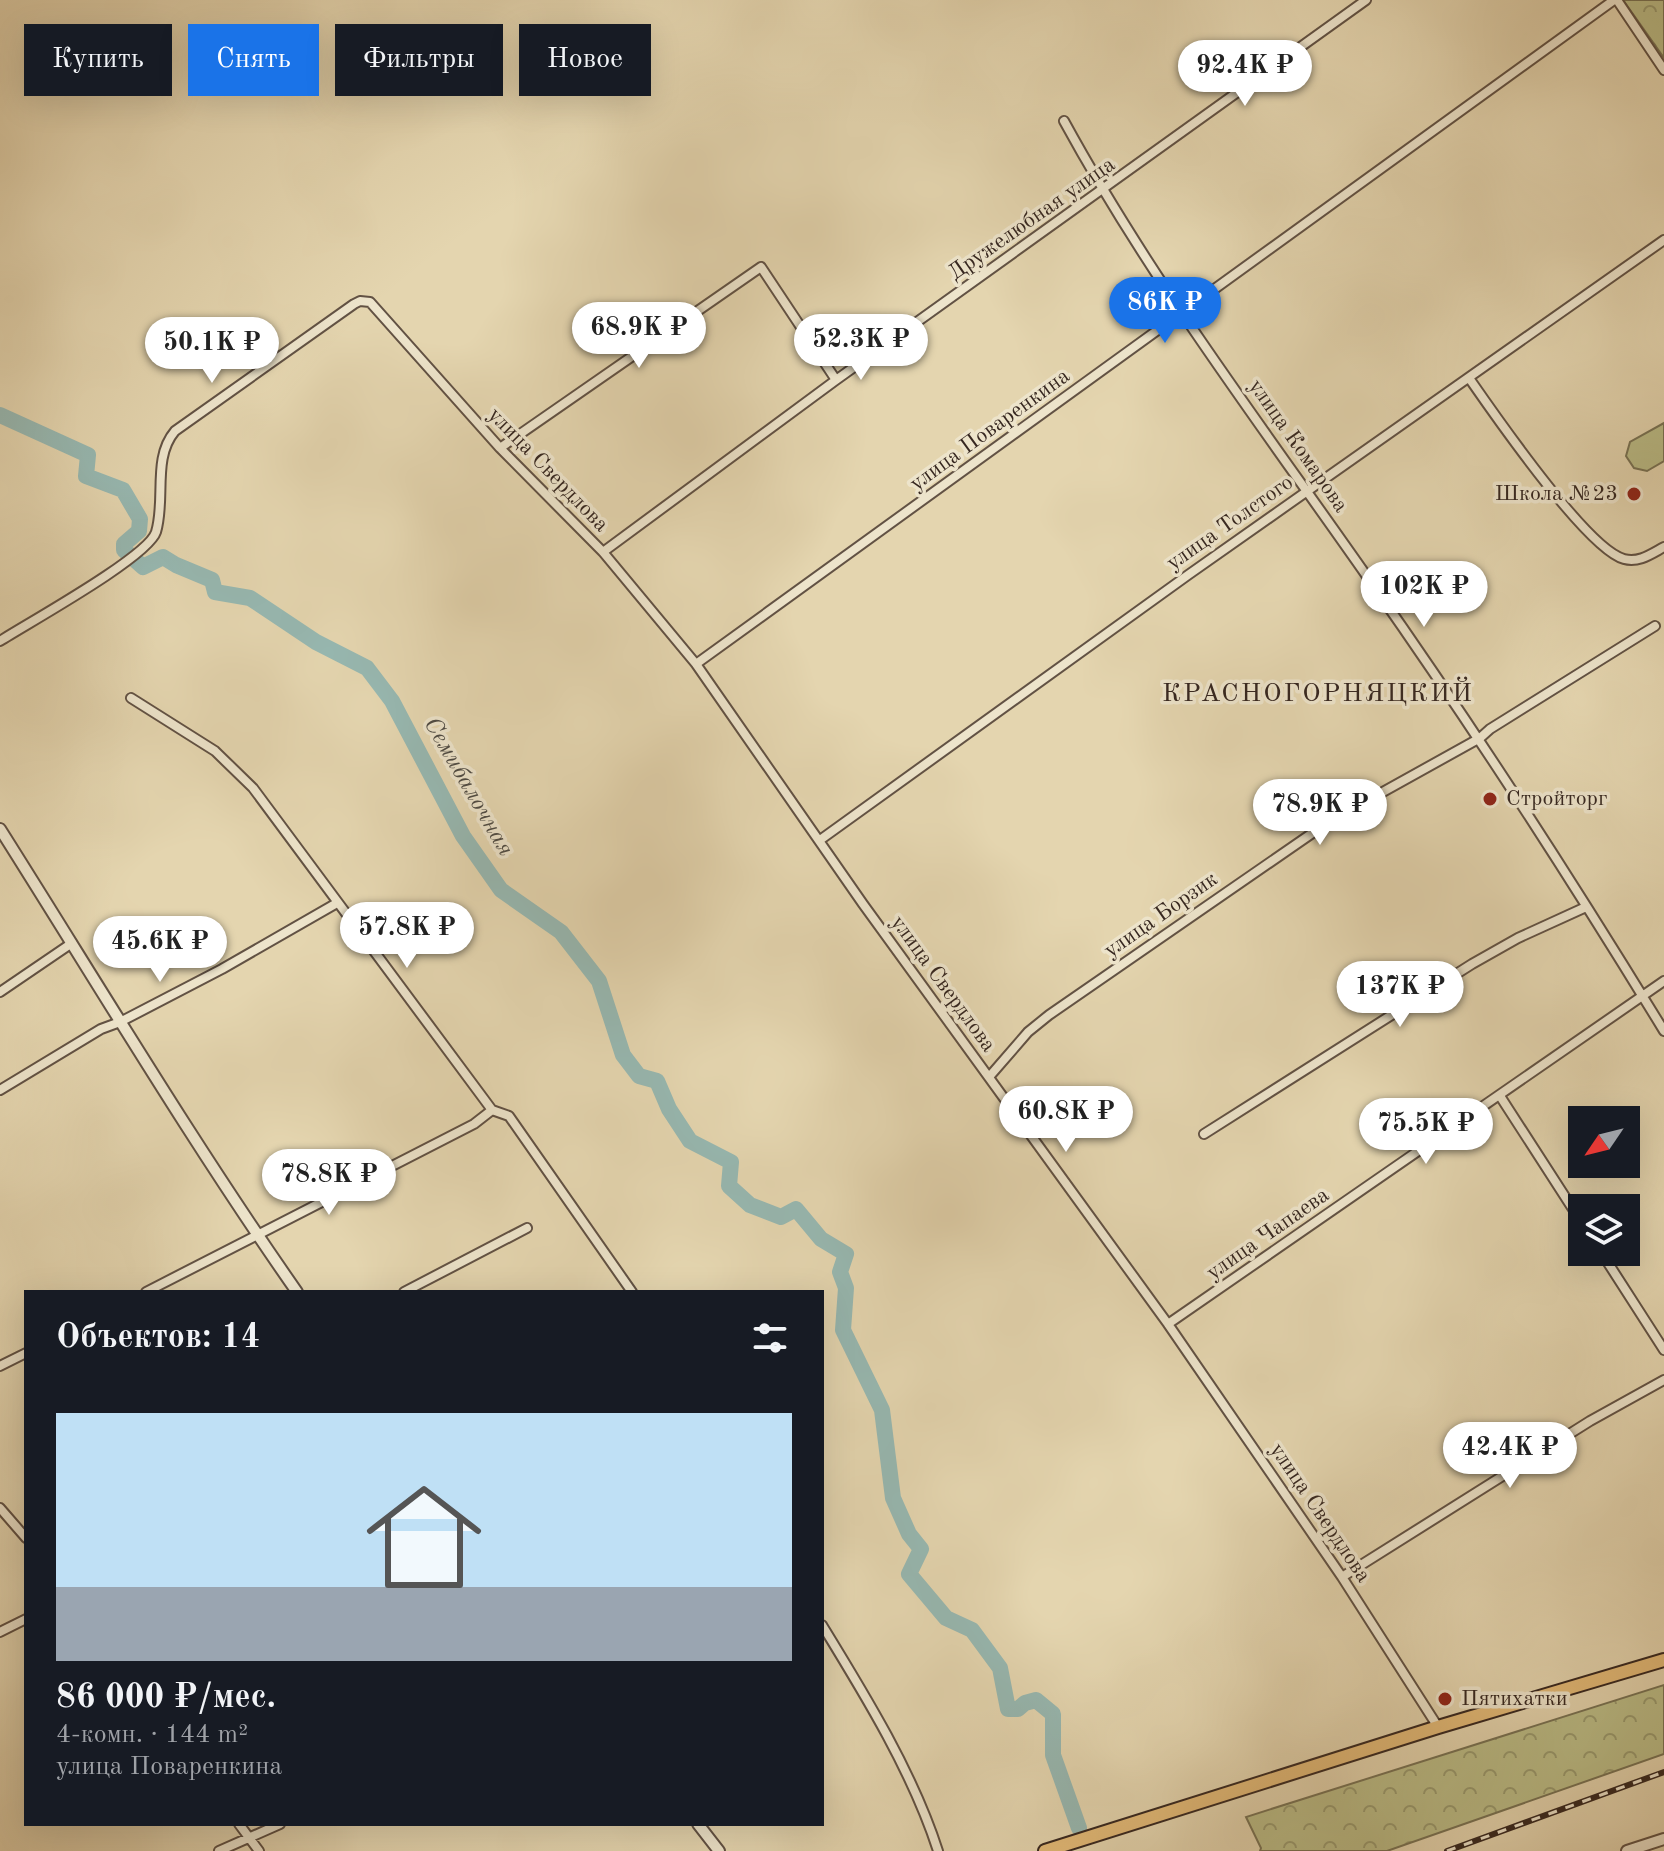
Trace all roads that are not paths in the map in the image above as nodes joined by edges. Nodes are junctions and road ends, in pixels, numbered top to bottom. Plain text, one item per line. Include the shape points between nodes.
1 (1366, 0) edge
2 (1616, 0) edge
3 (1664, 70) edge
4 (1064, 121) dead end
5 (1103, 191) junction
6 (1664, 240) edge
7 (1184, 312) junction
8 (1469, 378) junction
9 (836, 380) junction
10 (500, 448) junction
11 (1308, 491) junction
12 (1664, 547) edge
13 (603, 552) junction
14 (1655, 626) dead end
15 (0, 641) edge
16 (696, 664) junction
17 (131, 698) dead end
18 (1480, 738) junction
19 (0, 829) edge
20 (820, 840) junction
21 (337, 903) junction
22 (1586, 907) junction
23 (72, 943) junction
24 (1664, 981) edge
25 (0, 992) edge
26 (1643, 997) junction
27 (120, 1022) junction
28 (1664, 1031) edge
29 (989, 1077) junction
30 (0, 1090) edge
31 (1500, 1096) junction
32 (492, 1110) junction
33 (1204, 1134) dead end
34 (1568, 1201) edge
35 (527, 1228) dead end
36 (257, 1235) junction
37 (1610, 1266) edge
38 (150, 1290) edge
39 (296, 1290) edge
40 (408, 1290) edge
41 (631, 1290) edge
42 (1168, 1324) junction
43 (1664, 1350) edge
44 (24, 1354) edge
45 (0, 1366) edge
46 (1664, 1380) edge
47 (0, 1508) edge
48 (24, 1536) edge
49 (1342, 1577) junction
50 (24, 1620) edge
51 (824, 1628) edge
52 (0, 1632) edge
53 (1664, 1660) edge
54 (1438, 1727) junction
55 (241, 1826) edge
56 (275, 1826) edge
57 (700, 1826) edge
58 (249, 1837) junction
59 (1664, 1839) edge
60 (219, 1851) edge
61 (259, 1851) edge
62 (719, 1851) edge
63 (938, 1851) edge
64 (1045, 1851) edge
65 (1627, 1851) edge

1 - 5 street, Дружелюбная улица
2 - 3 street
2 - 7 street, улица Поваренкина
4 - 5 street, улица Комарова
5 - 7 street, улица Комарова
5 - 9 street, Дружелюбная улица
6 - 8 street, улица Толстого
7 - 11 street, улица Комарова
7 - 16 street, улица Поваренкина
8 - 11 street, улица Толстого
8 - 12 street via 1554,493 1610,552 1636,561
9 - 10 street via 761,267
9 - 13 street, Дружелюбная улица
10 - 13 street, улица Свердлова
10 - 15 street, улица Свердлова via 370,302 360,301 175,431 163,451 156,532 149,545
11 - 18 street, улица Комарова
11 - 20 street, улица Толстого
13 - 16 street, улица Свердлова
14 - 18 street, улица Борзик
16 - 20 street, улица Свердлова
17 - 21 street via 215,751 253,788
18 - 22 street, улица Комарова
18 - 29 street, улица Борзик via 1350,809 1281,854 1049,1015
19 - 23 street
20 - 29 street, улица Свердлова
21 - 27 street
21 - 32 street
22 - 26 street, улица Комарова
22 - 33 street via 1472,964
23 - 25 street
23 - 27 street
24 - 26 street, улица Чапаева
26 - 28 street, улица Комарова
26 - 31 street, улица Чапаева
27 - 30 street
27 - 36 street
29 - 42 street, улица Свердлова
31 - 34 street
31 - 42 street, улица Чапаева
32 - 36 street
32 - 41 street via 509,1116
35 - 40 street
36 - 38 street
36 - 39 street
37 - 43 street
42 - 49 street, улица Свердлова
44 - 45 street
46 - 49 street
47 - 48 street
49 - 54 street, улица Свердлова
50 - 52 street
51 - 63 street via 858,1682 928,1820
53 - 54 main road
54 - 64 main road
55 - 58 street
56 - 58 street
57 - 62 street
58 - 60 street
58 - 61 street
59 - 65 street

